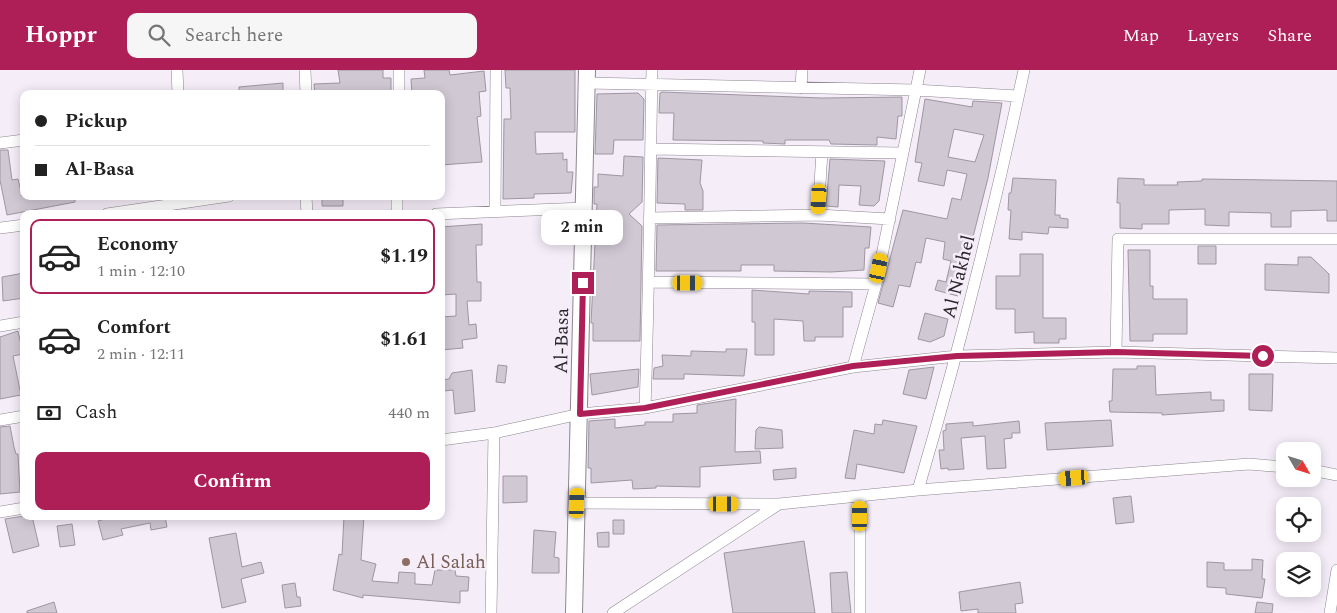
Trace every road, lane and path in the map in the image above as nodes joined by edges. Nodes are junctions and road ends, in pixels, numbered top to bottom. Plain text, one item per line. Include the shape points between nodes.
1 (177, 70) edge
2 (305, 70) edge
3 (399, 70) edge
4 (496, 70) edge
5 (652, 70) edge
6 (802, 70) edge
7 (920, 70) edge
8 (1024, 70) edge
9 (587, 77) edge
10 (652, 84) junction
11 (801, 88) junction
12 (178, 90) edge
13 (306, 90) edge
14 (399, 90) edge
15 (915, 90) junction
16 (1018, 96) junction
17 (20, 140) edge
18 (0, 143) edge
19 (651, 149) junction
20 (822, 152) junction
21 (901, 154) junction
22 (209, 200) edge
23 (585, 208) junction
24 (158, 210) edge
25 (495, 211) junction
26 (445, 214) edge
27 (818, 215) junction
28 (648, 218) junction
29 (890, 219) junction
30 (20, 226) edge
31 (0, 228) edge
32 (1337, 239) edge
33 (650, 282) junction
34 (876, 284) junction
35 (20, 323) edge
36 (0, 326) edge
37 (1116, 352) junction
38 (957, 356) junction
39 (1337, 358) edge
40 (853, 366) junction
41 (645, 408) junction
42 (580, 414) junction
43 (20, 417) edge
44 (0, 420) edge
45 (494, 433) junction
46 (445, 439) edge
47 (1276, 466) edge
48 (1321, 471) edge
49 (1337, 474) edge
50 (918, 490) junction
51 (860, 497) junction
52 (577, 503) junction
53 (779, 504) junction
54 (20, 509) edge
55 (0, 512) edge
56 (1337, 570) edge
57 (573, 612) edge
58 (491, 613) edge
59 (613, 613) edge
60 (860, 613) edge
61 (1330, 613) edge

1 - 12 street
2 - 13 street
3 - 14 street
4 - 25 street
5 - 10 street
6 - 11 street
7 - 15 street
8 - 16 street, Al Nakhel
9 - 10 street
9 - 23 street, Al-Basa
10 - 11 street
10 - 19 street
11 - 15 street
15 - 16 street
15 - 21 street
16 - 38 street, Al Nakhel
17 - 18 street
19 - 20 street
19 - 28 street
20 - 21 street
20 - 27 street
21 - 29 street
22 - 24 street
23 - 25 street
23 - 42 street, Al-Basa
25 - 26 street
27 - 28 street
27 - 29 street
28 - 33 street
29 - 34 street
30 - 31 street
32 - 37 street via 1118,239
33 - 34 street
33 - 41 street
34 - 40 street
35 - 36 street
37 - 38 street
37 - 39 street
38 - 40 street
38 - 50 street, Al Nakhel
40 - 41 street
41 - 42 street
42 - 45 street
42 - 52 street, Al-Basa
43 - 44 street
45 - 46 street
45 - 58 street
47 - 50 street via 1249,464
48 - 49 street
50 - 51 street
51 - 53 street
51 - 60 street
52 - 53 street
52 - 57 street, Al-Basa
53 - 59 street
54 - 55 street
56 - 61 street

